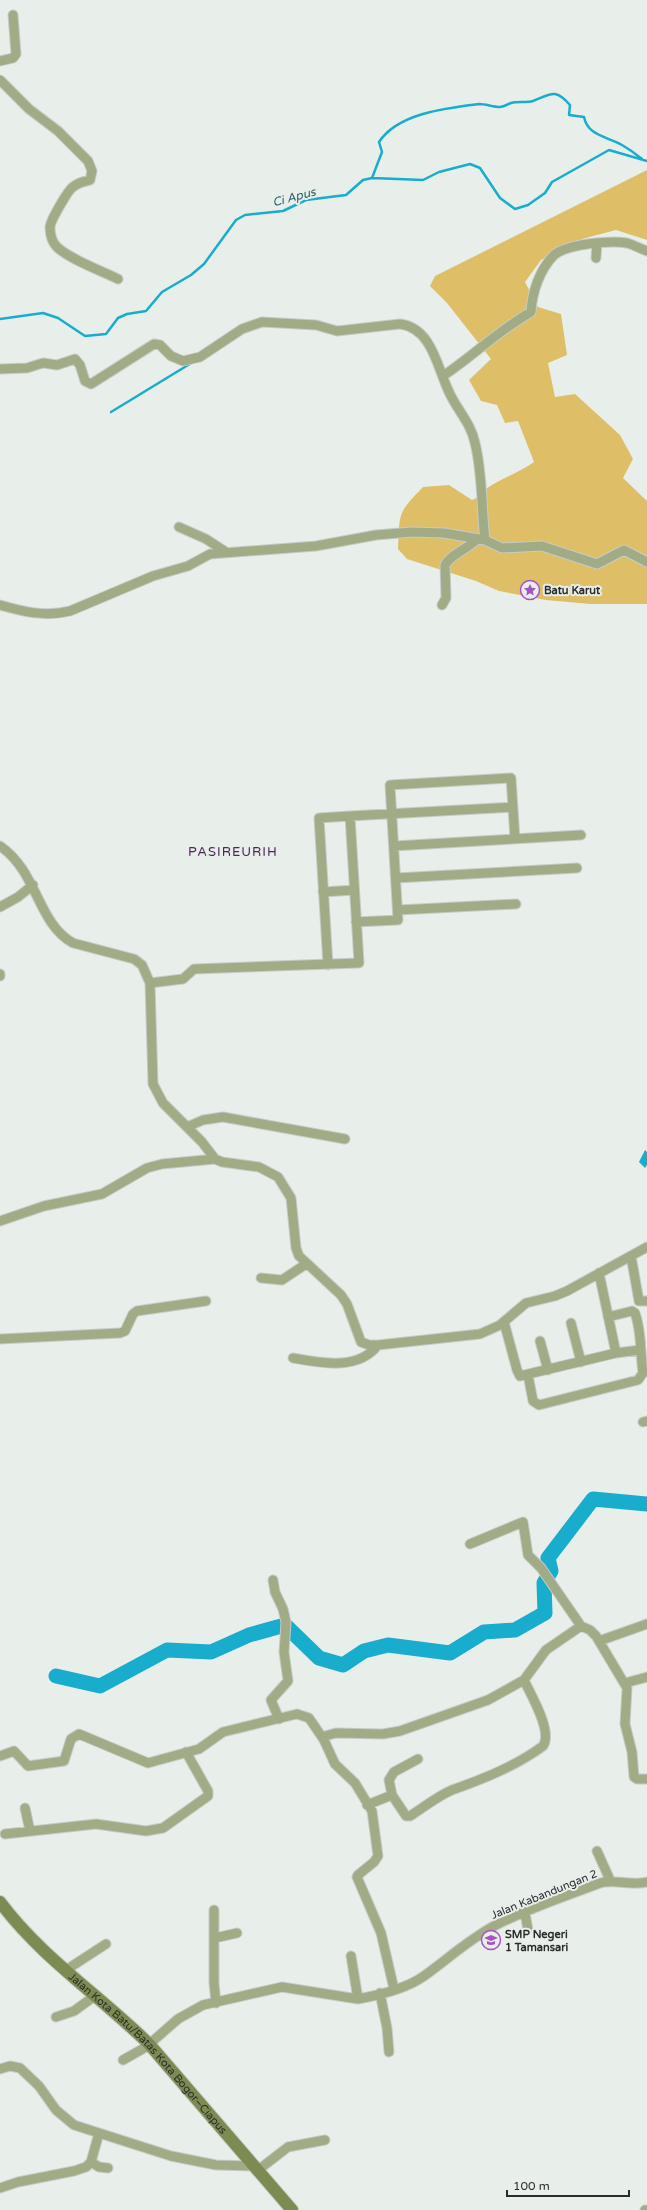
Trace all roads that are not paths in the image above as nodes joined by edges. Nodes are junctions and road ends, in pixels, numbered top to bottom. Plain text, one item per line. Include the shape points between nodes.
1 (13, 15) dead end
2 (0, 61) edge
3 (0, 80) edge
4 (597, 243) junction
5 (647, 251) edge
6 (596, 258) dead end
7 (118, 279) dead end
8 (0, 369) edge
9 (443, 376) junction
10 (178, 527) dead end
11 (481, 539) junction
12 (226, 552) junction
13 (647, 562) edge
14 (0, 605) edge
15 (442, 606) dead end
16 (513, 807) junction
17 (392, 814) junction
18 (350, 816) junction
19 (581, 835) dead end
20 (515, 839) junction
21 (0, 846) edge
22 (394, 846) junction
23 (577, 868) dead end
24 (396, 878) junction
25 (33, 885) junction
26 (354, 890) junction
27 (323, 892) junction
28 (516, 904) dead end
29 (0, 907) edge
30 (398, 910) junction
31 (356, 922) junction
32 (328, 965) junction
33 (150, 983) junction
34 (187, 1127) junction
35 (345, 1139) dead end
36 (215, 1159) junction
37 (0, 1221) edge
38 (647, 1247) edge
39 (631, 1256) junction
40 (306, 1264) junction
41 (599, 1272) junction
42 (261, 1278) dead end
43 (647, 1301) edge
44 (206, 1302) dead end
45 (608, 1317) junction
46 (504, 1322) junction
47 (571, 1324) dead end
48 (0, 1339) edge
49 (540, 1341) dead end
50 (378, 1345) junction
51 (640, 1350) junction
52 (616, 1354) junction
53 (292, 1358) dead end
54 (581, 1362) junction
55 (548, 1370) junction
56 (528, 1375) junction
57 (470, 1544) dead end
58 (273, 1580) dead end
59 (647, 1624) edge
60 (582, 1626) junction
61 (599, 1642) junction
62 (647, 1677) edge
63 (524, 1680) junction
64 (625, 1683) junction
65 (279, 1719) junction
66 (324, 1740) junction
67 (186, 1752) junction
68 (0, 1756) edge
69 (418, 1758) dead end
70 (647, 1779) edge
71 (392, 1795) junction
72 (367, 1805) junction
73 (25, 1808) dead end
74 (30, 1831) junction
75 (5, 1834) dead end
76 (597, 1851) dead end
77 (610, 1880) junction
78 (647, 1882) edge
79 (2, 1908) edge
80 (214, 1910) dead end
81 (525, 1913) junction
82 (528, 1930) dead end
83 (237, 1933) dead end
84 (215, 1938) junction
85 (106, 1944) dead end
86 (351, 1956) dead end
87 (66, 1970) junction
88 (394, 1989) junction
89 (380, 1993) junction
90 (96, 1995) junction
91 (358, 1999) junction
92 (216, 2003) junction
93 (56, 2017) dead end
94 (149, 2044) junction
95 (389, 2052) dead end
96 (123, 2060) dead end
97 (0, 2069) edge
98 (99, 2134) junction
99 (325, 2140) dead end
100 (91, 2162) junction
101 (108, 2168) dead end
102 (255, 2169) junction
103 (0, 2188) edge
104 (292, 2210) edge

1 - 2 street via 16,54 13,58
3 - 7 street via 29,109 58,131 88,161 92,171 90,180 71,187 53,218 50,226 51,238 57,247
4 - 5 street via 627,243
4 - 6 street
4 - 9 street via 565,250 555,255 540,276 531,312 508,325
8 - 9 street via 27,368 42,364 57,365 74,359 80,365 85,381 91,384 154,344 160,345 171,356 183,361 193,359 242,329 262,322 316,325 337,331 400,324 420,332
9 - 11 street via 476,444 482,482
10 - 12 street via 206,539
11 - 12 street via 444,533 412,532 376,535 316,546
11 - 13 street via 502,548 542,546 597,564 624,550
11 - 15 street via 445,565 446,598
12 - 14 street via 210,554 188,566 153,576 58,614 38,614
16 - 17 street
16 - 17 street via 511,778 390,785
16 - 20 street
17 - 18 street
17 - 22 street
18 - 26 street
18 - 27 street via 319,818
19 - 20 street
20 - 22 street
21 - 25 street via 20,865
22 - 24 street
23 - 24 street
24 - 30 street
25 - 29 street
25 - 33 street via 53,927 66,939 134,959 142,965
26 - 27 street
26 - 31 street
27 - 32 street
28 - 30 street
30 - 31 street via 398,920
31 - 32 street via 359,963
32 - 33 street via 194,969 183,979
33 - 34 street via 153,1084 163,1103
34 - 35 street via 203,1120 223,1117
34 - 36 street
36 - 37 street via 147,1168 102,1194 44,1206
36 - 40 street via 259,1167 278,1177 290,1198 296,1248
38 - 39 street
39 - 41 street
39 - 43 street via 639,1301
40 - 42 street via 282,1280
40 - 50 street via 328,1281 345,1299 361,1342
41 - 45 street
41 - 46 street via 555,1296 526,1303
44 - 48 street via 137,1311 125,1331 120,1334
45 - 51 street via 632,1311 635,1313 641,1336
45 - 52 street
46 - 50 street via 488,1331 468,1336
46 - 56 street via 519,1375
47 - 54 street
49 - 55 street
50 - 53 street via 361,1359 342,1363
51 - 52 street
51 - 56 street via 643,1373 638,1380 554,1401 535,1404
52 - 54 street
54 - 55 street
55 - 56 street
57 - 60 street via 523,1522 528,1556 552,1582 570,1613
58 - 65 street via 286,1625 284,1652 288,1682 271,1700
59 - 61 street
60 - 61 street via 590,1630
60 - 63 street via 546,1650
61 - 64 street
62 - 64 street
63 - 66 street via 488,1700 400,1731 383,1734 336,1732 325,1736
63 - 71 street via 545,1729 546,1742 543,1746 497,1772 441,1796 410,1816 402,1812
64 - 70 street via 628,1700 625,1724 632,1752 634,1777
65 - 66 street via 298,1714 305,1716
65 - 67 street via 223,1732 203,1747
66 - 72 street via 335,1764 355,1783
67 - 68 street via 146,1763 79,1734 71,1739 62,1763 28,1766 14,1751
67 - 74 street via 208,1791 208,1796 166,1827 146,1830 96,1824
69 - 71 street via 390,1776 388,1785
71 - 72 street
72 - 88 street via 372,1811 378,1856 357,1877 382,1933
73 - 74 street
74 - 75 street
76 - 77 street
77 - 78 street, Jalan Kabandungan 2 via 623,1883
77 - 81 street, Jalan Kabandungan 2
79 - 87 main road, Jalan Kota Batu/Batas Kota Bogor–Ciapus
80 - 84 street
81 - 82 street
81 - 88 street, Jalan Kabandungan 2 via 495,1926 467,1943 424,1977 407,1986
83 - 84 street
84 - 92 street
85 - 87 street
86 - 91 street
87 - 90 main road, Jalan Kota Batu/Batas Kota Bogor–Ciapus
88 - 89 street, Jalan Kabandungan 2
89 - 91 street, Jalan Kabandungan 2
89 - 95 street
90 - 93 street via 74,2011
90 - 94 main road, Jalan Kota Batu/Batas Kota Bogor–Ciapus
91 - 92 street, Jalan Kabandungan 2 via 282,1987
92 - 94 street, Jalan Kabandungan 2 via 191,2010
94 - 96 street, Jalan Kabandungan 2
94 - 102 main road, Jalan Kota Batu/Batas Kota Bogor–Ciapus
97 - 98 street via 10,2066 20,2068 56,2110 74,2125
98 - 100 street
98 - 102 street via 171,2156 216,2165
99 - 102 street via 290,2146
100 - 101 street via 99,2167
100 - 103 street via 74,2172 18,2182
102 - 104 main road, Jalan Kota Batu/Batas Kota Bogor–Ciapus

